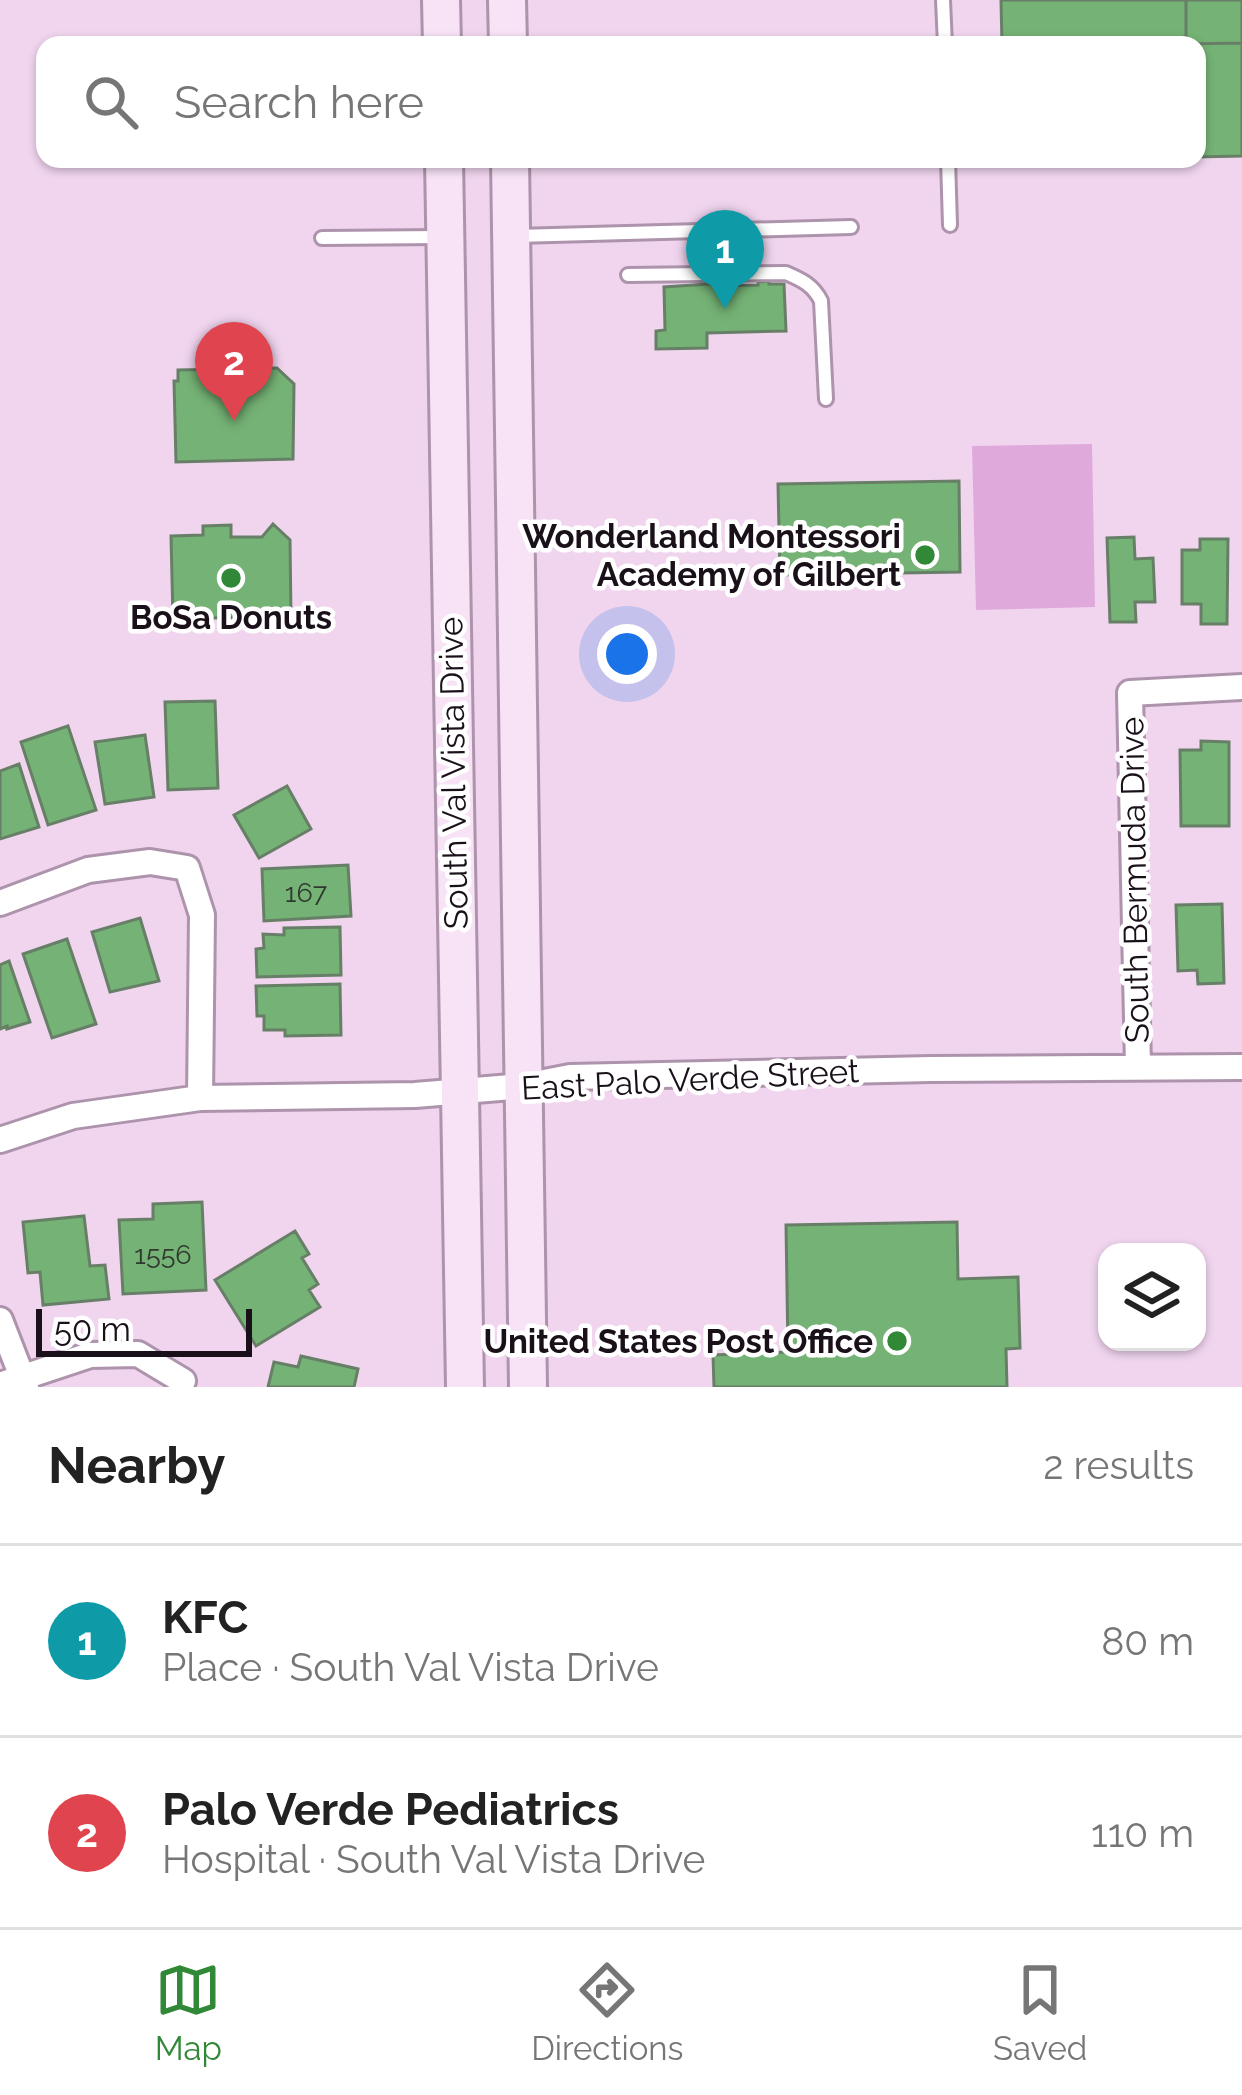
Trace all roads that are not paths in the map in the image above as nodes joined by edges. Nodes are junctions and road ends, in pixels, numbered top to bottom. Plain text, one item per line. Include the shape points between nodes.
1 (441, 0) edge
2 (507, 0) edge
3 (943, 0) edge
4 (442, 36) edge
5 (508, 36) edge
6 (945, 36) edge
7 (444, 168) edge
8 (510, 168) edge
9 (948, 168) edge
10 (950, 225) dead end
11 (851, 227) dead end
12 (511, 236) junction
13 (445, 237) junction
14 (322, 238) dead end
15 (628, 275) dead end
16 (826, 399) dead end
17 (1242, 687) edge
18 (0, 903) edge
19 (1138, 1066) junction
20 (1242, 1066) edge
21 (524, 1086) junction
22 (459, 1091) junction
23 (200, 1098) junction
24 (0, 1140) edge
25 (0, 1320) edge
26 (184, 1381) dead end
27 (16, 1383) edge
28 (465, 1387) edge
29 (528, 1387) edge

1 - 4 main road
2 - 5 main road
3 - 6 lane
7 - 13 main road, South Val Vista Drive
8 - 12 main road, South Val Vista Drive
9 - 10 lane
11 - 12 lane
12 - 13 main road
12 - 21 main road, South Val Vista Drive
13 - 14 lane
13 - 22 main road, South Val Vista Drive
15 - 16 lane via 786,273 805,282 821,301
17 - 19 street, South Bermuda Drive via 1130,693
18 - 23 street via 88,869 150,862 187,868 202,915
19 - 20 street, East Palo Verde Street
19 - 21 street, East Palo Verde Street via 593,1077
21 - 22 street, East Palo Verde Street
21 - 29 main road, South Val Vista Drive
22 - 23 street, East Palo Verde Street
22 - 28 main road, South Val Vista Drive
23 - 24 street, East Palo Verde Street via 73,1116
25 - 27 street
26 - 27 street via 138,1354 90,1355

